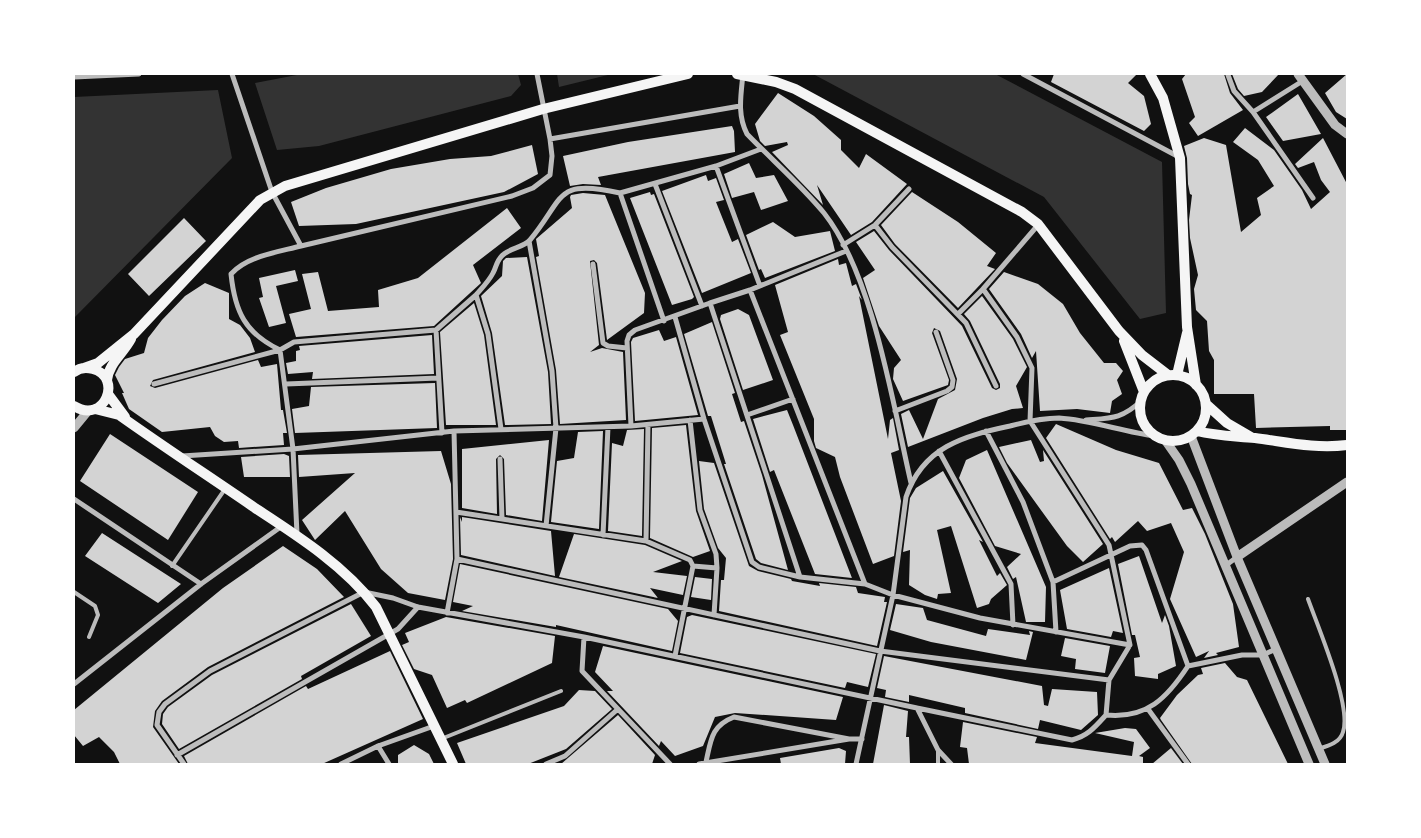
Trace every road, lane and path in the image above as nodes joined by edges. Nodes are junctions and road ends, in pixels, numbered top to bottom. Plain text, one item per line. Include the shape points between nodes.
1 (139, 74) edge
2 (232, 74) edge
3 (537, 74) edge
4 (688, 74) edge
5 (740, 74) edge
6 (1023, 74) edge
7 (1038, 74) edge
8 (1150, 74) edge
9 (100, 75) edge
10 (1228, 75) dead end
11 (74, 77) edge
12 (1299, 78) edge
13 (1035, 80) junction
14 (740, 106) junction
15 (543, 109) junction
16 (1253, 112) junction
17 (1347, 134) edge
18 (550, 139) junction
19 (761, 149) junction
20 (1180, 158) junction
21 (716, 166) junction
22 (655, 184) junction
23 (909, 189) dead end
24 (272, 192) junction
25 (620, 192) junction
26 (1313, 198) dead end
27 (1038, 224) junction
28 (875, 225) junction
29 (529, 241) junction
30 (843, 245) junction
31 (301, 246) junction
32 (846, 251) junction
33 (593, 264) dead end
34 (760, 286) junction
35 (983, 289) junction
36 (750, 290) junction
37 (476, 295) junction
38 (710, 303) junction
39 (702, 306) junction
40 (958, 314) junction
41 (675, 317) junction
42 (664, 321) junction
43 (1187, 327) junction
44 (436, 330) junction
45 (1119, 331) junction
46 (936, 332) dead end
47 (134, 334) junction
48 (627, 348) junction
49 (280, 350) junction
50 (77, 370) edge
51 (1173, 375) junction
52 (438, 378) junction
53 (107, 380) junction
54 (154, 384) dead end
55 (286, 384) junction
56 (1196, 385) junction
57 (996, 386) dead end
58 (108, 394) junction
59 (1142, 397) junction
60 (793, 399) junction
61 (1206, 404) junction
62 (74, 406) edge
63 (92, 410) junction
64 (895, 411) junction
65 (747, 415) junction
66 (704, 419) junction
67 (690, 420) junction
68 (1030, 421) junction
69 (1081, 421) junction
70 (648, 425) junction
71 (631, 426) junction
72 (608, 427) junction
73 (74, 428) edge
74 (556, 428) junction
75 (500, 429) junction
76 (986, 431) junction
77 (442, 432) junction
78 (454, 432) junction
79 (1194, 433) junction
80 (150, 437) junction
81 (1161, 438) junction
82 (1254, 438) junction
83 (1347, 445) edge
84 (293, 449) junction
85 (939, 451) junction
86 (179, 456) junction
87 (500, 459) dead end
88 (1347, 482) edge
89 (911, 483) junction
90 (226, 488) junction
91 (74, 499) edge
92 (456, 512) junction
93 (502, 519) junction
94 (283, 526) junction
95 (546, 526) junction
96 (603, 535) junction
97 (297, 536) junction
98 (646, 541) junction
99 (1111, 557) junction
100 (1237, 557) junction
101 (457, 559) junction
102 (172, 566) junction
103 (693, 566) junction
104 (1226, 566) junction
105 (717, 568) junction
106 (800, 577) junction
107 (1053, 582) junction
108 (201, 584) junction
109 (866, 584) junction
110 (74, 592) edge
111 (364, 592) junction
112 (893, 595) junction
113 (1308, 599) dead end
114 (418, 607) junction
115 (684, 608) junction
116 (447, 613) junction
117 (714, 615) junction
118 (1013, 625) junction
119 (1056, 632) junction
120 (389, 634) junction
121 (89, 636) dead end
122 (584, 637) junction
123 (1130, 645) junction
124 (1276, 649) junction
125 (880, 651) junction
126 (1263, 655) junction
127 (675, 656) junction
128 (1188, 666) junction
129 (1109, 680) junction
130 (74, 684) edge
131 (561, 691) dead end
132 (872, 699) junction
133 (917, 708) junction
134 (618, 709) junction
135 (1148, 709) junction
136 (1106, 715) junction
137 (434, 726) junction
138 (441, 739) junction
139 (849, 739) junction
140 (862, 739) junction
141 (378, 746) junction
142 (1318, 748) junction
143 (938, 750) junction
144 (177, 755) junction
145 (706, 762) junction
146 (184, 764) edge
147 (341, 764) edge
148 (389, 764) edge
149 (453, 764) edge
150 (546, 764) edge
151 (670, 764) edge
152 (699, 764) edge
153 (856, 764) edge
154 (938, 764) edge
155 (951, 764) edge
156 (1188, 764) edge
157 (1308, 764) edge
158 (1325, 764) edge

1 - 9 street
2 - 24 street
3 - 15 street
4 - 15 main road
5 - 14 street
5 - 27 main road via 794,89 1022,212
6 - 13 street
7 - 13 street
8 - 20 main road via 1163,98
9 - 11 street
10 - 16 street via 1234,91
12 - 16 street
12 - 17 street via 1335,124
13 - 20 street
14 - 18 street
14 - 19 street via 741,124
15 - 18 street
15 - 24 main road
16 - 26 street
18 - 31 street via 550,176 533,188 512,196
19 - 21 street
19 - 30 street via 824,213
20 - 43 main road
21 - 22 street
21 - 34 street
22 - 25 street
22 - 39 street
23 - 28 street
24 - 31 street
24 - 47 main road via 260,200
25 - 29 street via 574,188 556,200
25 - 42 street
27 - 35 street
27 - 45 main road
28 - 30 street
28 - 40 street via 892,248
29 - 37 street via 496,261 493,273
29 - 74 street via 552,372
30 - 32 street
31 - 49 street via 238,266 231,274 240,314 248,329
32 - 34 street
32 - 64 street via 880,346
33 - 48 street via 604,343
34 - 36 street
35 - 40 street
35 - 68 street via 1017,337 1032,368
36 - 38 street
36 - 60 street
37 - 44 street
37 - 75 street via 488,334
38 - 39 street
38 - 65 street
39 - 41 street
40 - 57 street via 966,323
41 - 42 street
41 - 66 street
42 - 48 street via 629,334
43 - 51 main road
43 - 56 main road
44 - 49 street via 294,342
44 - 52 street
45 - 51 main road via 1142,355
45 - 59 main road via 1133,361
46 - 64 street via 953,380 952,387
47 - 50 main road via 98,363
47 - 53 main road via 113,362
48 - 71 street
49 - 54 street
49 - 55 street
50 - 53 main road via 98,370
51 - 56 main road
51 - 59 main road via 1150,384
52 - 55 street
52 - 77 street
53 - 58 main road
55 - 84 street
56 - 61 main road
58 - 63 main road via 105,401
58 - 80 main road via 121,413
59 - 69 street via 1131,411 1117,418
59 - 81 main road via 1143,421
60 - 65 street
60 - 109 street
61 - 79 main road via 1202,423
61 - 82 main road via 1227,423
62 - 63 main road
63 - 73 street
63 - 80 main road via 119,415
64 - 89 street
65 - 106 street
66 - 67 street
66 - 106 street via 752,562 758,567
67 - 70 street
67 - 105 street via 700,510 716,554
68 - 69 street via 1057,418
68 - 76 street
68 - 99 street via 1109,545
69 - 81 street
70 - 71 street
70 - 98 street
71 - 72 street
72 - 74 street
72 - 96 street
74 - 75 street
74 - 95 street
75 - 78 street
76 - 85 street via 957,440
76 - 107 street via 1023,502
77 - 78 street
77 - 84 street
78 - 92 street
79 - 81 main road via 1174,441
79 - 82 main road
79 - 100 street
80 - 86 main road
81 - 104 street via 1185,470
82 - 83 main road via 1307,447
84 - 86 street
84 - 97 street
85 - 89 street via 923,464
85 - 118 street via 1012,584
86 - 90 main road
87 - 93 street
88 - 100 street
89 - 112 street via 906,497
90 - 94 main road
90 - 102 lane
91 - 102 street
92 - 93 street
92 - 101 street
93 - 95 street
94 - 97 main road
94 - 108 street
95 - 96 street
96 - 98 street
97 - 111 main road
98 - 103 street via 678,553 690,560
99 - 107 street
99 - 123 street
99 - 128 street via 1137,544 1146,550
100 - 104 street
100 - 124 street
101 - 115 street
101 - 116 street
102 - 108 street
103 - 105 street
103 - 115 street
104 - 126 street
105 - 117 street
106 - 109 street
107 - 119 street
108 - 130 street
109 - 112 street
110 - 121 lane via 95,606 98,615
111 - 114 street
111 - 120 main road via 376,607
111 - 144 street via 210,671 166,704 159,712 157,725
112 - 118 street
112 - 125 street
113 - 142 lane via 1345,708 1342,735 1334,744
114 - 116 street
114 - 120 street via 406,623
115 - 117 street
115 - 127 street
116 - 122 street
117 - 125 street
118 - 119 street
119 - 123 street
120 - 137 main road
120 - 144 street
122 - 127 street
122 - 134 street via 582,671
123 - 129 street
124 - 126 street
124 - 142 street
125 - 129 street
125 - 132 street
126 - 128 street via 1242,655
126 - 157 street
127 - 132 street
128 - 135 street via 1173,689
129 - 136 street
131 - 138 lane
132 - 133 street
132 - 140 street
133 - 136 street via 1072,740 1092,731
133 - 143 street
134 - 150 street via 565,756
134 - 151 street
135 - 136 street via 1123,717
135 - 156 street
137 - 138 main road
137 - 141 street
138 - 149 main road
139 - 140 street
139 - 145 street
139 - 145 street via 734,717 723,721 713,732
140 - 153 street
141 - 147 street
141 - 148 street
142 - 158 street
143 - 154 lane
143 - 155 street
144 - 146 street
145 - 152 street

